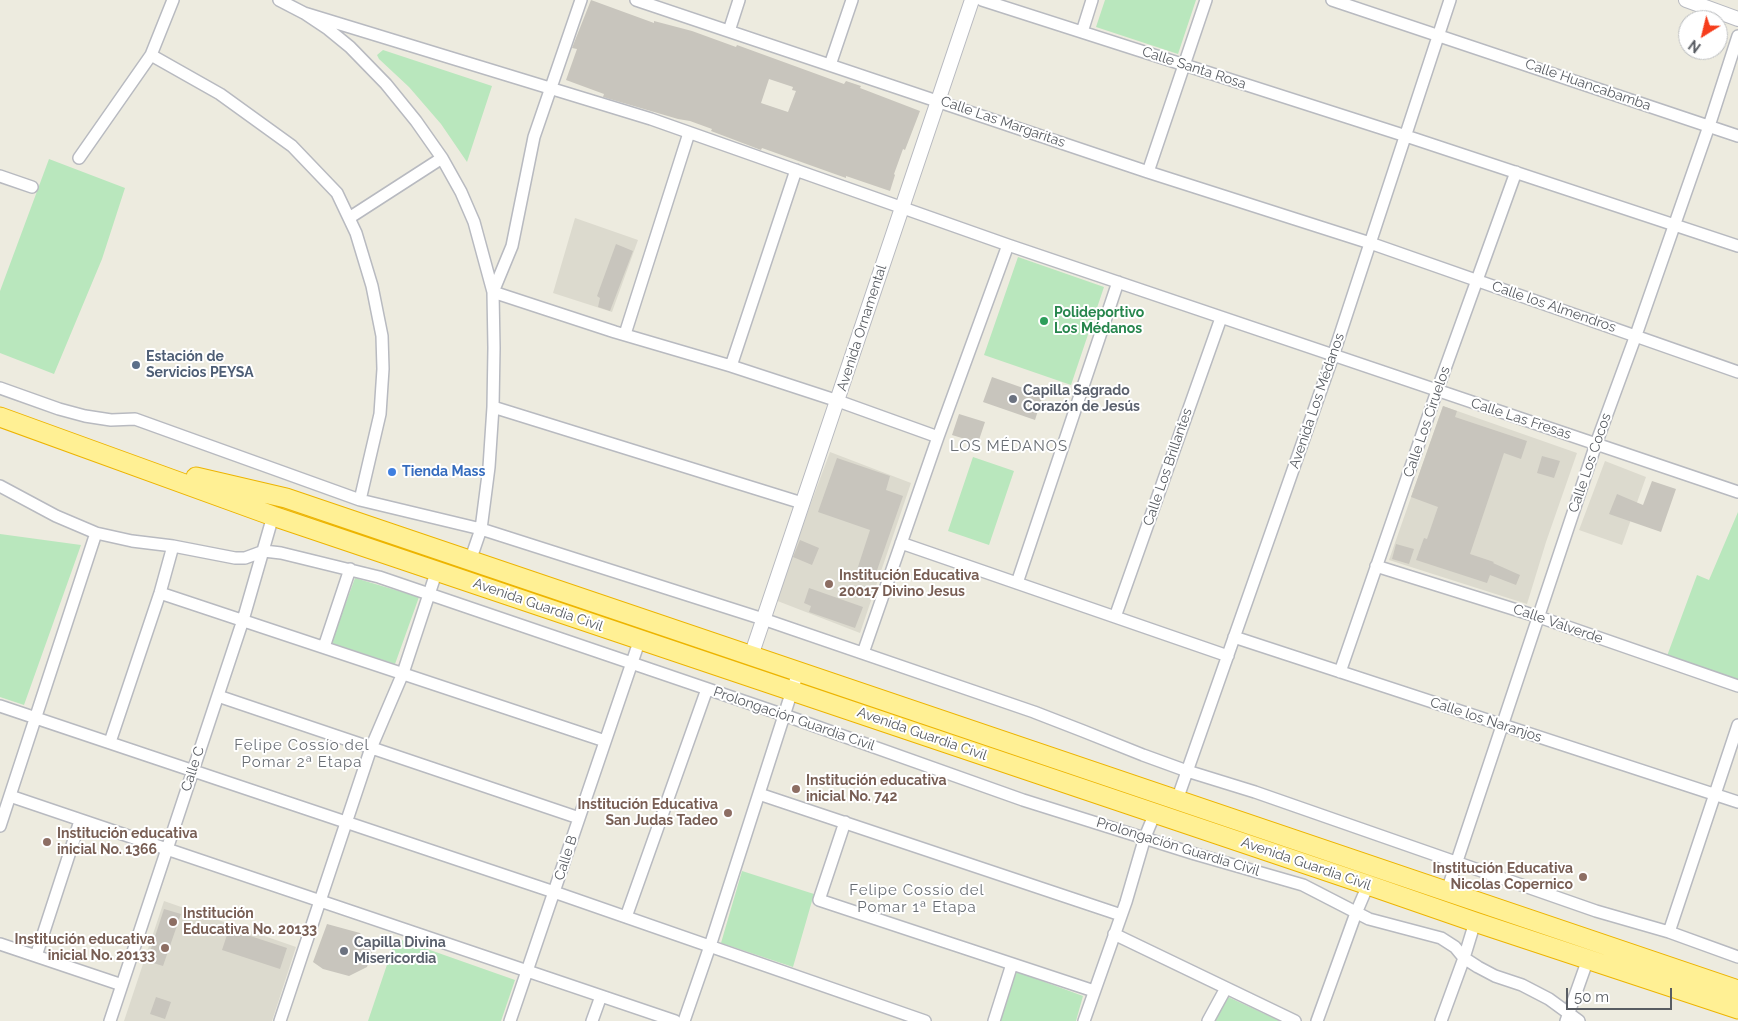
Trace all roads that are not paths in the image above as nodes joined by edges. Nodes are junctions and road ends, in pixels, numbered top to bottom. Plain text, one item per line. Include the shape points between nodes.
1 (173, 0) edge
2 (279, 0) edge
3 (581, 0) edge
4 (636, 0) edge
5 (739, 0) edge
6 (852, 0) edge
7 (972, 0) edge
8 (982, 0) edge
9 (1092, 0) edge
10 (1206, 0) edge
11 (1332, 0) edge
12 (1450, 0) edge
13 (1686, 0) edge
14 (304, 13) junction
15 (1738, 19) edge
16 (728, 31) junction
17 (1082, 32) junction
18 (1439, 34) junction
19 (1738, 36) edge
20 (151, 55) junction
21 (830, 64) junction
22 (1184, 65) junction
23 (549, 88) junction
24 (938, 101) junction
25 (1709, 126) junction
26 (689, 133) junction
27 (1406, 136) junction
28 (1738, 136) edge
29 (79, 158) dead end
30 (442, 158) junction
31 (796, 170) junction
32 (1148, 172) junction
33 (1516, 172) junction
34 (0, 176) edge
35 (32, 187) dead end
36 (902, 208) junction
37 (349, 218) junction
38 (1675, 224) junction
39 (1370, 243) junction
40 (1008, 245) junction
41 (1738, 246) edge
42 (1478, 281) junction
43 (1118, 282) junction
44 (494, 292) junction
45 (1221, 318) junction
46 (625, 334) junction
47 (1636, 336) junction
48 (1333, 356) junction
49 (731, 366) junction
50 (1738, 372) edge
51 (0, 388) edge
52 (1437, 391) junction
53 (838, 402) junction
54 (493, 407) junction
55 (0, 417) edge
56 (938, 437) junction
57 (1596, 444) junction
58 (108, 455) junction
59 (0, 486) edge
60 (1738, 492) edge
61 (360, 500) junction
62 (802, 503) junction
63 (273, 516) junction
64 (481, 529) junction
65 (96, 533) junction
66 (901, 543) junction
67 (173, 546) junction
68 (264, 551) junction
69 (470, 560) junction
70 (1376, 566) junction
71 (350, 569) junction
72 (437, 570) junction
73 (1017, 583) junction
74 (160, 593) junction
75 (429, 594) junction
76 (1115, 617) junction
77 (1539, 617) junction
78 (243, 620) junction
79 (763, 620) junction
80 (1234, 637) junction
81 (640, 639) junction
82 (324, 647) junction
83 (863, 653) junction
84 (752, 656) junction
85 (1228, 656) junction
86 (632, 663) junction
87 (798, 672) junction
88 (1340, 672) junction
89 (403, 673) junction
90 (1738, 686) edge
91 (707, 689) junction
92 (792, 690) junction
93 (218, 696) junction
94 (0, 706) edge
95 (784, 715) junction
96 (35, 718) junction
97 (1738, 724) edge
98 (1502, 726) junction
99 (605, 741) junction
100 (110, 742) junction
101 (371, 748) junction
102 (193, 770) junction
103 (1187, 771) junction
104 (758, 794) junction
105 (1714, 794) junction
106 (10, 796) junction
107 (1177, 800) junction
108 (1738, 802) edge
109 (1155, 812) junction
110 (579, 818) junction
111 (80, 821) junction
112 (346, 822) junction
113 (845, 822) junction
114 (0, 826) edge
115 (1145, 838) junction
116 (167, 849) junction
117 (1456, 863) junction
118 (1368, 884) junction
119 (1446, 891) junction
120 (554, 892) junction
121 (320, 900) junction
122 (1356, 913) junction
123 (1121, 915) junction
124 (626, 917) junction
125 (1475, 922) junction
126 (1668, 932) junction
127 (1114, 934) junction
128 (0, 944) edge
129 (710, 946) junction
130 (36, 956) junction
131 (1738, 957) edge
132 (1464, 958) junction
133 (1588, 959) junction
134 (1012, 964) junction
135 (527, 970) junction
136 (122, 984) junction
137 (1226, 988) junction
138 (1738, 990) edge
139 (1094, 991) junction
140 (600, 996) junction
141 (1738, 1009) edge
142 (906, 1018) edge
143 (1571, 1019) edge
144 (110, 1021) edge
145 (280, 1021) edge
146 (510, 1021) edge
147 (592, 1021) edge
148 (675, 1021) edge
149 (684, 1021) edge
150 (925, 1021) edge
151 (994, 1021) edge
152 (1084, 1021) edge
153 (1208, 1021) edge
154 (1295, 1021) edge
155 (1317, 1021) edge
156 (1441, 1021) edge

1 - 20 street
2 - 14 street
3 - 23 street
4 - 16 street, Calle Las Margaritas
5 - 16 street
6 - 21 street
7 - 24 street, Avenida Ornamental
8 - 17 street, Calle Santa Rosa
9 - 17 street
10 - 22 street
11 - 18 street, Calle Huancabamba
12 - 18 street, Avenida Los Médanos
13 - 15 street
14 - 23 street, Calle Las Fresas
14 - 30 street via 350,47 386,84
16 - 21 street, Calle Las Margaritas
17 - 22 street, Calle Santa Rosa
18 - 25 street, Calle Huancabamba
18 - 27 street, Avenida Los Médanos
19 - 25 street, Calle Los Cocos
20 - 29 street
20 - 37 street via 220,94 292,146 337,194
21 - 24 street, Calle Las Margaritas
22 - 27 street, Calle Santa Rosa
22 - 32 street
23 - 26 street, Calle Las Fresas
23 - 44 street via 534,137 512,246
24 - 32 street, Calle Las Margaritas
24 - 36 street, Avenida Ornamental
25 - 28 street, Calle Huancabamba
25 - 38 street, Calle Los Cocos
26 - 31 street, Calle Las Fresas
26 - 46 street
27 - 33 street, Calle Santa Rosa
27 - 39 street, Avenida Los Médanos
30 - 37 street
30 - 44 street via 474,222
31 - 36 street, Calle Las Fresas
31 - 49 street
32 - 39 street, Calle Las Margaritas
33 - 38 street, Calle Santa Rosa
33 - 42 street, Calle Los Ciruelos
34 - 35 street
36 - 40 street, Calle Las Fresas
36 - 53 street, Avenida Ornamental
37 - 61 street via 372,286 383,369 380,414
38 - 41 street, Calle Santa Rosa
38 - 47 street, Calle Los Cocos
39 - 42 street, Calle los Almendros
39 - 48 street, Avenida Los Médanos
40 - 43 street, Calle Las Fresas
40 - 56 street
42 - 47 street, Calle los Almendros
42 - 52 street, Calle Los Ciruelos
43 - 45 street, Calle Las Fresas
43 - 73 street
44 - 46 street
44 - 54 street
45 - 48 street, Calle Las Fresas
45 - 76 street, Calle Los Brillantes
46 - 49 street
47 - 50 street, Calle los Almendros
47 - 57 street, Calle Los Cocos
48 - 52 street, Calle Las Fresas
48 - 80 street, Avenida Los Médanos
49 - 53 street
51 - 61 street via 85,416 135,419
52 - 57 street, Calle Las Fresas
52 - 70 street, Calle Los Ciruelos
53 - 56 street
53 - 62 street, Avenida Ornamental
54 - 62 street
54 - 64 street
55 - 58 highway, Avenida Guardia Civil
56 - 66 street
57 - 60 street, Calle Las Fresas
57 - 77 street, Calle Los Cocos
58 - 63 highway, Avenida Guardia Civil
58 - 69 highway, Avenida Guardia Civil via 286,498
59 - 65 street, Prolongación Guardia Civil
61 - 64 street
62 - 79 street, Avenida Ornamental
63 - 68 street, Calle C
63 - 72 highway, Avenida Guardia Civil
64 - 69 street
64 - 79 street
65 - 67 street, Prolongación Guardia Civil
65 - 96 street
66 - 73 street
66 - 83 street
67 - 68 street, Prolongación Guardia Civil via 235,558
67 - 74 street
68 - 71 street, Prolongación Guardia Civil
68 - 78 street, Calle C
69 - 84 highway, Avenida Guardia Civil
70 - 77 street, Calle Valverde
70 - 88 street, Calle Los Ciruelos
71 - 75 street, Prolongación Guardia Civil
71 - 82 street
72 - 75 street
72 - 81 highway, Avenida Guardia Civil
73 - 76 street
74 - 78 street
74 - 100 street
75 - 86 street, Prolongación Guardia Civil
75 - 89 street
76 - 85 street
77 - 90 street, Calle Valverde
77 - 98 street, Calle Los Cocos
78 - 82 street
78 - 93 street, Calle C
79 - 83 street
79 - 84 street, Avenida Ornamental
80 - 85 street, Avenida Los Médanos
80 - 88 street, Calle los Naranjos
81 - 86 street, Calle B
81 - 92 highway, Avenida Guardia Civil
82 - 89 street
83 - 103 street via 1083,730
84 - 87 highway, Avenida Guardia Civil
85 - 103 street, Avenida Los Médanos
86 - 91 street, Prolongación Guardia Civil
86 - 99 street, Calle B
87 - 92 street
87 - 107 highway, Avenida Guardia Civil
88 - 98 street, Calle los Naranjos
89 - 99 street
89 - 101 street
91 - 95 street, Prolongación Guardia Civil
91 - 124 street
92 - 95 street
92 - 109 highway, Avenida Guardia Civil
93 - 101 street
93 - 102 street, Calle C
94 - 96 street
95 - 104 street
95 - 115 street, Prolongación Guardia Civil via 1023,800
96 - 100 street
96 - 106 street
97 - 105 street
98 - 105 street, Calle los Naranjos
98 - 117 street, Calle Los Cocos
99 - 110 street, Calle B
100 - 102 street
101 - 110 street
101 - 112 street
102 - 112 street
102 - 116 street, Calle C
103 - 107 street, Avenida Los Médanos
103 - 117 street
104 - 113 street
104 - 129 street
105 - 108 street, Calle los Naranjos
105 - 126 street
106 - 111 street
106 - 114 street
107 - 119 highway, Avenida Guardia Civil
109 - 115 street
109 - 118 highway, Avenida Guardia Civil
110 - 120 street, Calle B
111 - 116 street
111 - 130 street
112 - 120 street
112 - 121 street
113 - 123 street
113 - 134 street via 819,900
115 - 122 street, Prolongación Guardia Civil via 1303,885
115 - 123 street
116 - 121 street
116 - 136 street, Calle C
117 - 119 street, Calle Los Cocos
117 - 126 street
118 - 122 street
118 - 125 highway, Avenida Guardia Civil
119 - 138 highway, Avenida Guardia Civil
120 - 124 street
120 - 135 street, Calle B
121 - 135 street
121 - 145 street
122 - 132 street, Prolongación Guardia Civil via 1441,938
122 - 155 street
123 - 127 street
124 - 129 street
125 - 132 street
125 - 133 highway, Avenida Guardia Civil
126 - 131 street
127 - 137 street
127 - 139 street
128 - 130 street
129 - 142 street
129 - 149 street
130 - 136 street
132 - 143 street, Prolongación Guardia Civil via 1495,976 1549,999
132 - 156 street
133 - 141 highway, Avenida Guardia Civil
133 - 143 street
134 - 139 street
134 - 151 street
135 - 140 street
135 - 146 street, Calle B
136 - 144 street, Calle C
137 - 153 street
137 - 154 street
139 - 152 street
140 - 147 street
140 - 148 street
142 - 150 street

